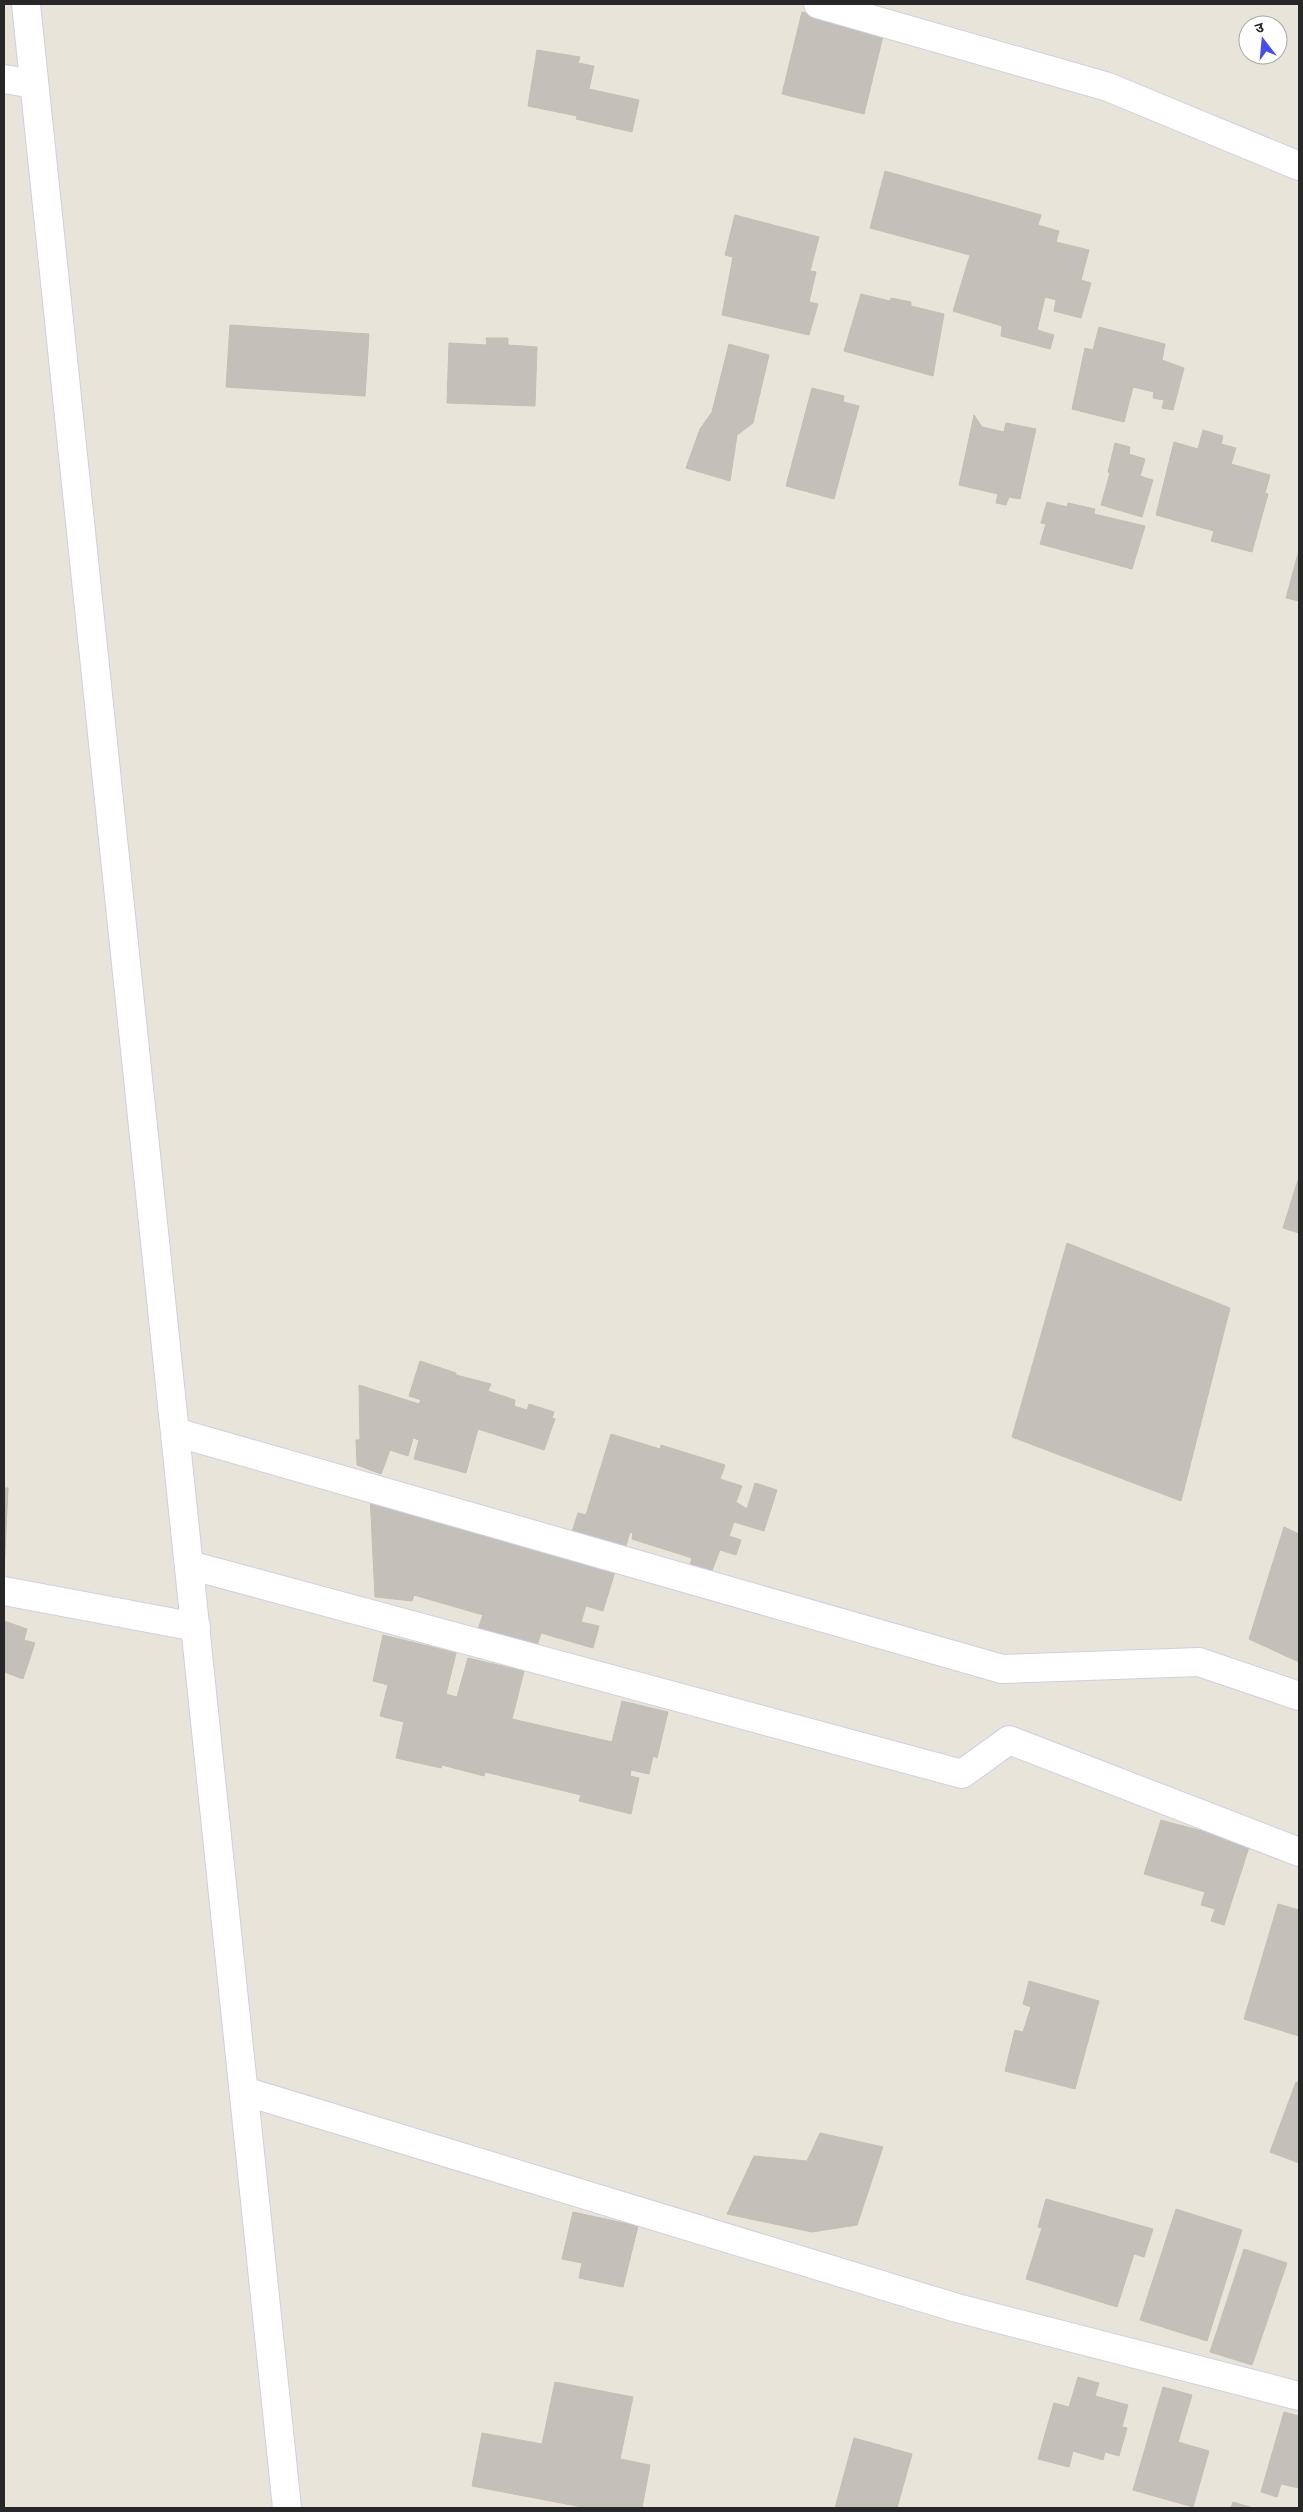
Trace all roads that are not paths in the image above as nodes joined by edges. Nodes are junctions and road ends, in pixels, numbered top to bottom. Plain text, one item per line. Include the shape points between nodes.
1 (26, 4) edge
2 (818, 4) edge
3 (4, 79) edge
4 (34, 84) junction
5 (1299, 166) edge
6 (175, 1432) junction
7 (189, 1565) junction
8 (4, 1591) edge
9 (196, 1627) junction
10 (1299, 1696) edge
11 (1299, 1852) edge
12 (244, 2091) junction
13 (1299, 2396) edge
14 (287, 2508) edge

1 - 4 street
2 - 5 street via 1108,87
3 - 4 street
4 - 6 street
6 - 7 street
6 - 10 street via 1002,1669 1199,1662
7 - 9 street
7 - 11 street via 962,1774 1009,1740
8 - 9 street
9 - 12 street
12 - 13 street via 957,2308
12 - 14 street

